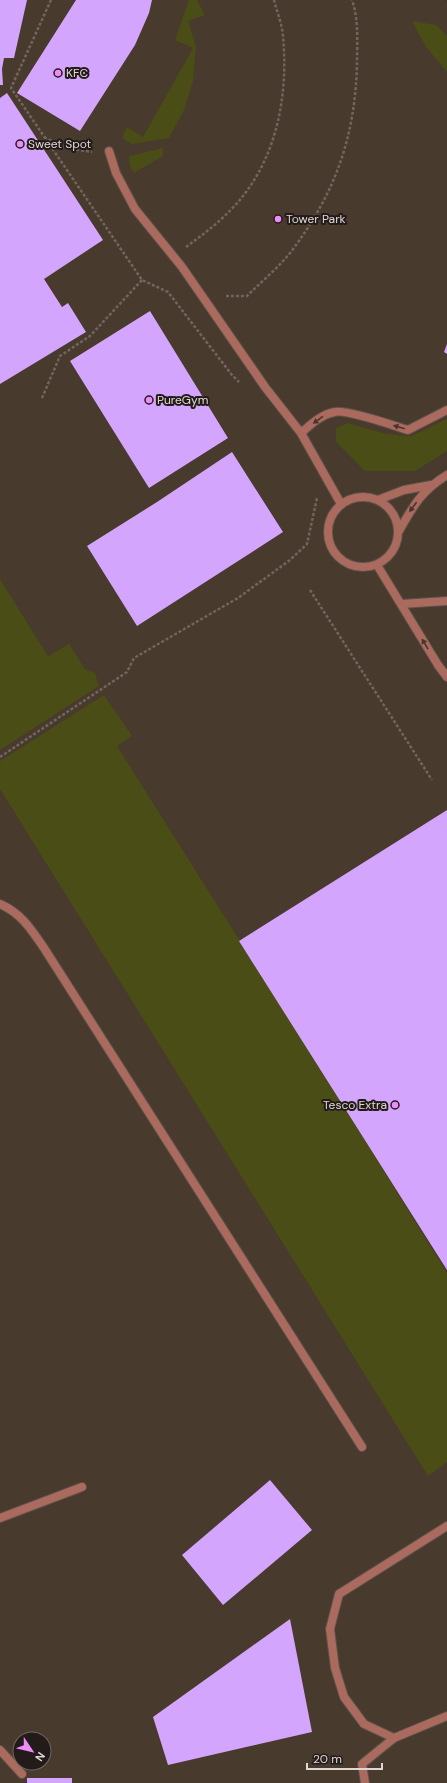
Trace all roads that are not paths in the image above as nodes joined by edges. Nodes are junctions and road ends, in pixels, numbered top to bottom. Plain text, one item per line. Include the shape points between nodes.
1 (109, 151) dead end
2 (447, 410) edge
3 (301, 433) junction
4 (447, 475) edge
5 (431, 485) junction
6 (378, 500) junction
7 (341, 504) junction
8 (398, 531) junction
9 (377, 565) junction
10 (447, 601) edge
11 (401, 604) junction
12 (447, 677) edge
13 (0, 904) edge
14 (362, 1447) dead end
15 (82, 1487) dead end
16 (0, 1518) edge
17 (447, 1526) edge
18 (447, 1716) edge
19 (394, 1738) junction
20 (0, 1750) edge
21 (22, 1774) dead end
22 (365, 1783) edge

1 - 3 street via 116,172 135,209 182,268 265,387
2 -> 3 street via 408,430 337,411 322,416
3 - 7 street
4 - 5 street
5 - 6 street via 404,490
5 -> 8 street via 411,508
6 - 7 street via 366,497 353,498
6 - 8 street via 389,508 396,518
7 - 9 street via 332,514 327,526 327,539 332,551 340,561 352,567 365,568
8 - 9 street via 393,551
9 - 11 street
10 - 11 street
12 -> 11 street
13 - 14 street via 11,909 25,921 44,948
15 - 16 street
17 - 19 street via 339,1594 330,1629 335,1668 344,1697 364,1724
18 - 19 street
19 - 22 street via 362,1764
20 - 21 street

